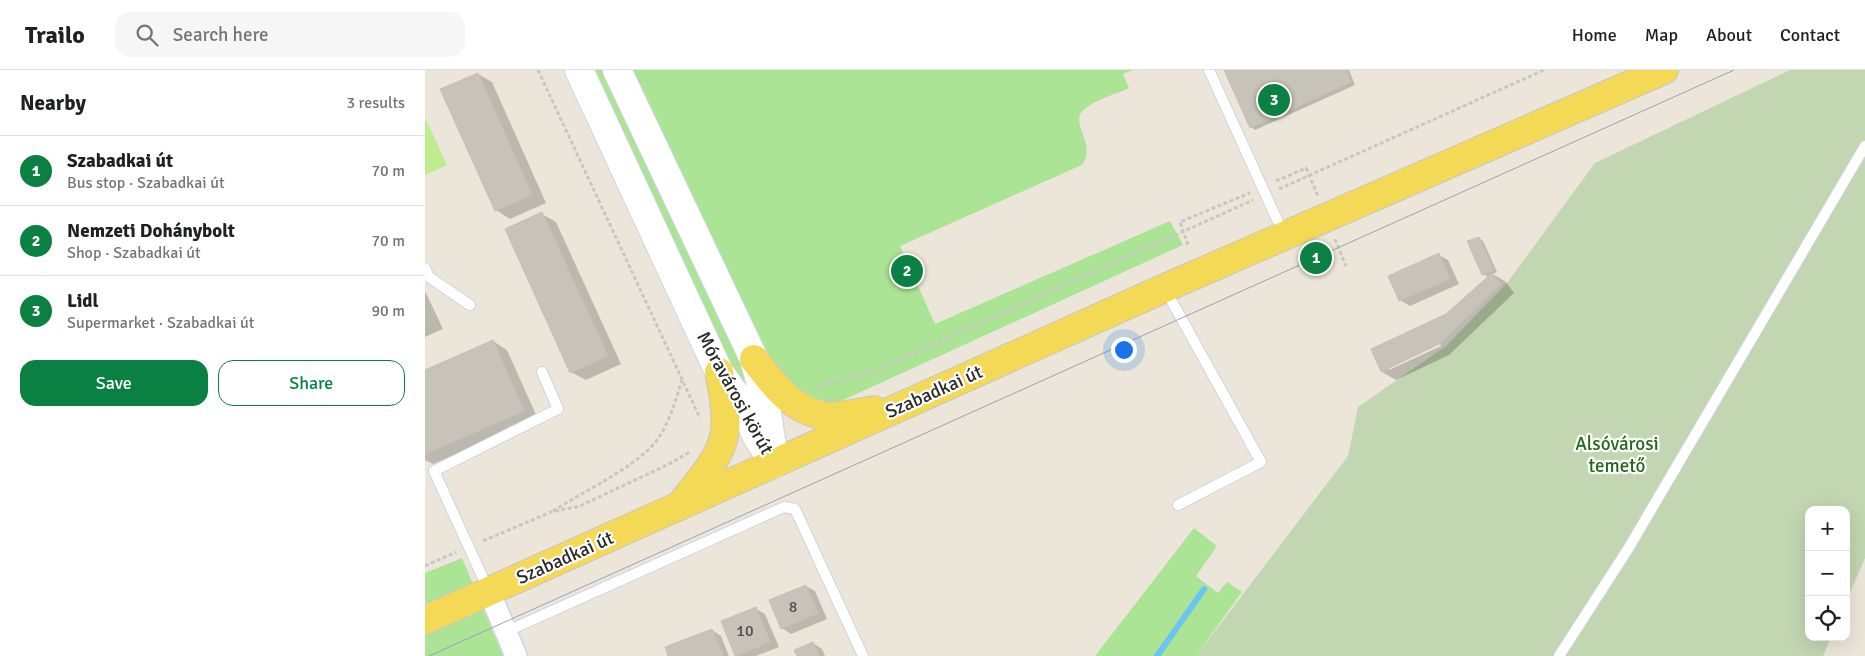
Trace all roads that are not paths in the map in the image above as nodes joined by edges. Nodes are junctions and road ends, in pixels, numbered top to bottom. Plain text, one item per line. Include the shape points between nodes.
1 (579, 70) edge
2 (617, 70) edge
3 (1209, 70) edge
4 (1664, 70) edge
5 (1865, 146) edge
6 (1285, 236) junction
7 (425, 268) edge
8 (1165, 288) junction
9 (470, 305) dead end
10 (754, 359) junction
11 (542, 372) dead end
12 (719, 372) junction
13 (903, 407) junction
14 (775, 464) junction
15 (430, 470) edge
16 (1178, 505) dead end
17 (679, 506) junction
18 (489, 592) junction
19 (425, 620) edge
20 (505, 632) junction
21 (516, 656) edge
22 (863, 656) edge
23 (1559, 656) edge

1 - 12 main road, Móravárosi körút
2 - 10 main road, Móravárosi körút
3 - 6 lane
4 - 6 main road, Szabadkai út
5 - 23 lane via 1628,548
6 - 8 main road, Szabadkai út
7 - 9 lane via 429,277
8 - 13 main road, Szabadkai út
8 - 16 lane via 1261,462
10 - 13 main road via 781,392 799,407 829,416
10 - 14 main road, Móravárosi körút via 765,400
11 - 15 lane via 558,409
12 - 14 main road, Móravárosi körút via 741,402 756,435
12 - 17 main road via 726,404 711,466
13 - 14 main road, Szabadkai út
14 - 17 main road, Szabadkai út
15 - 18 lane via 470,546
17 - 18 main road, Szabadkai út
18 - 19 main road, Szabadkai út
18 - 20 street
20 - 21 street
20 - 22 lane via 784,507 791,507 795,509

